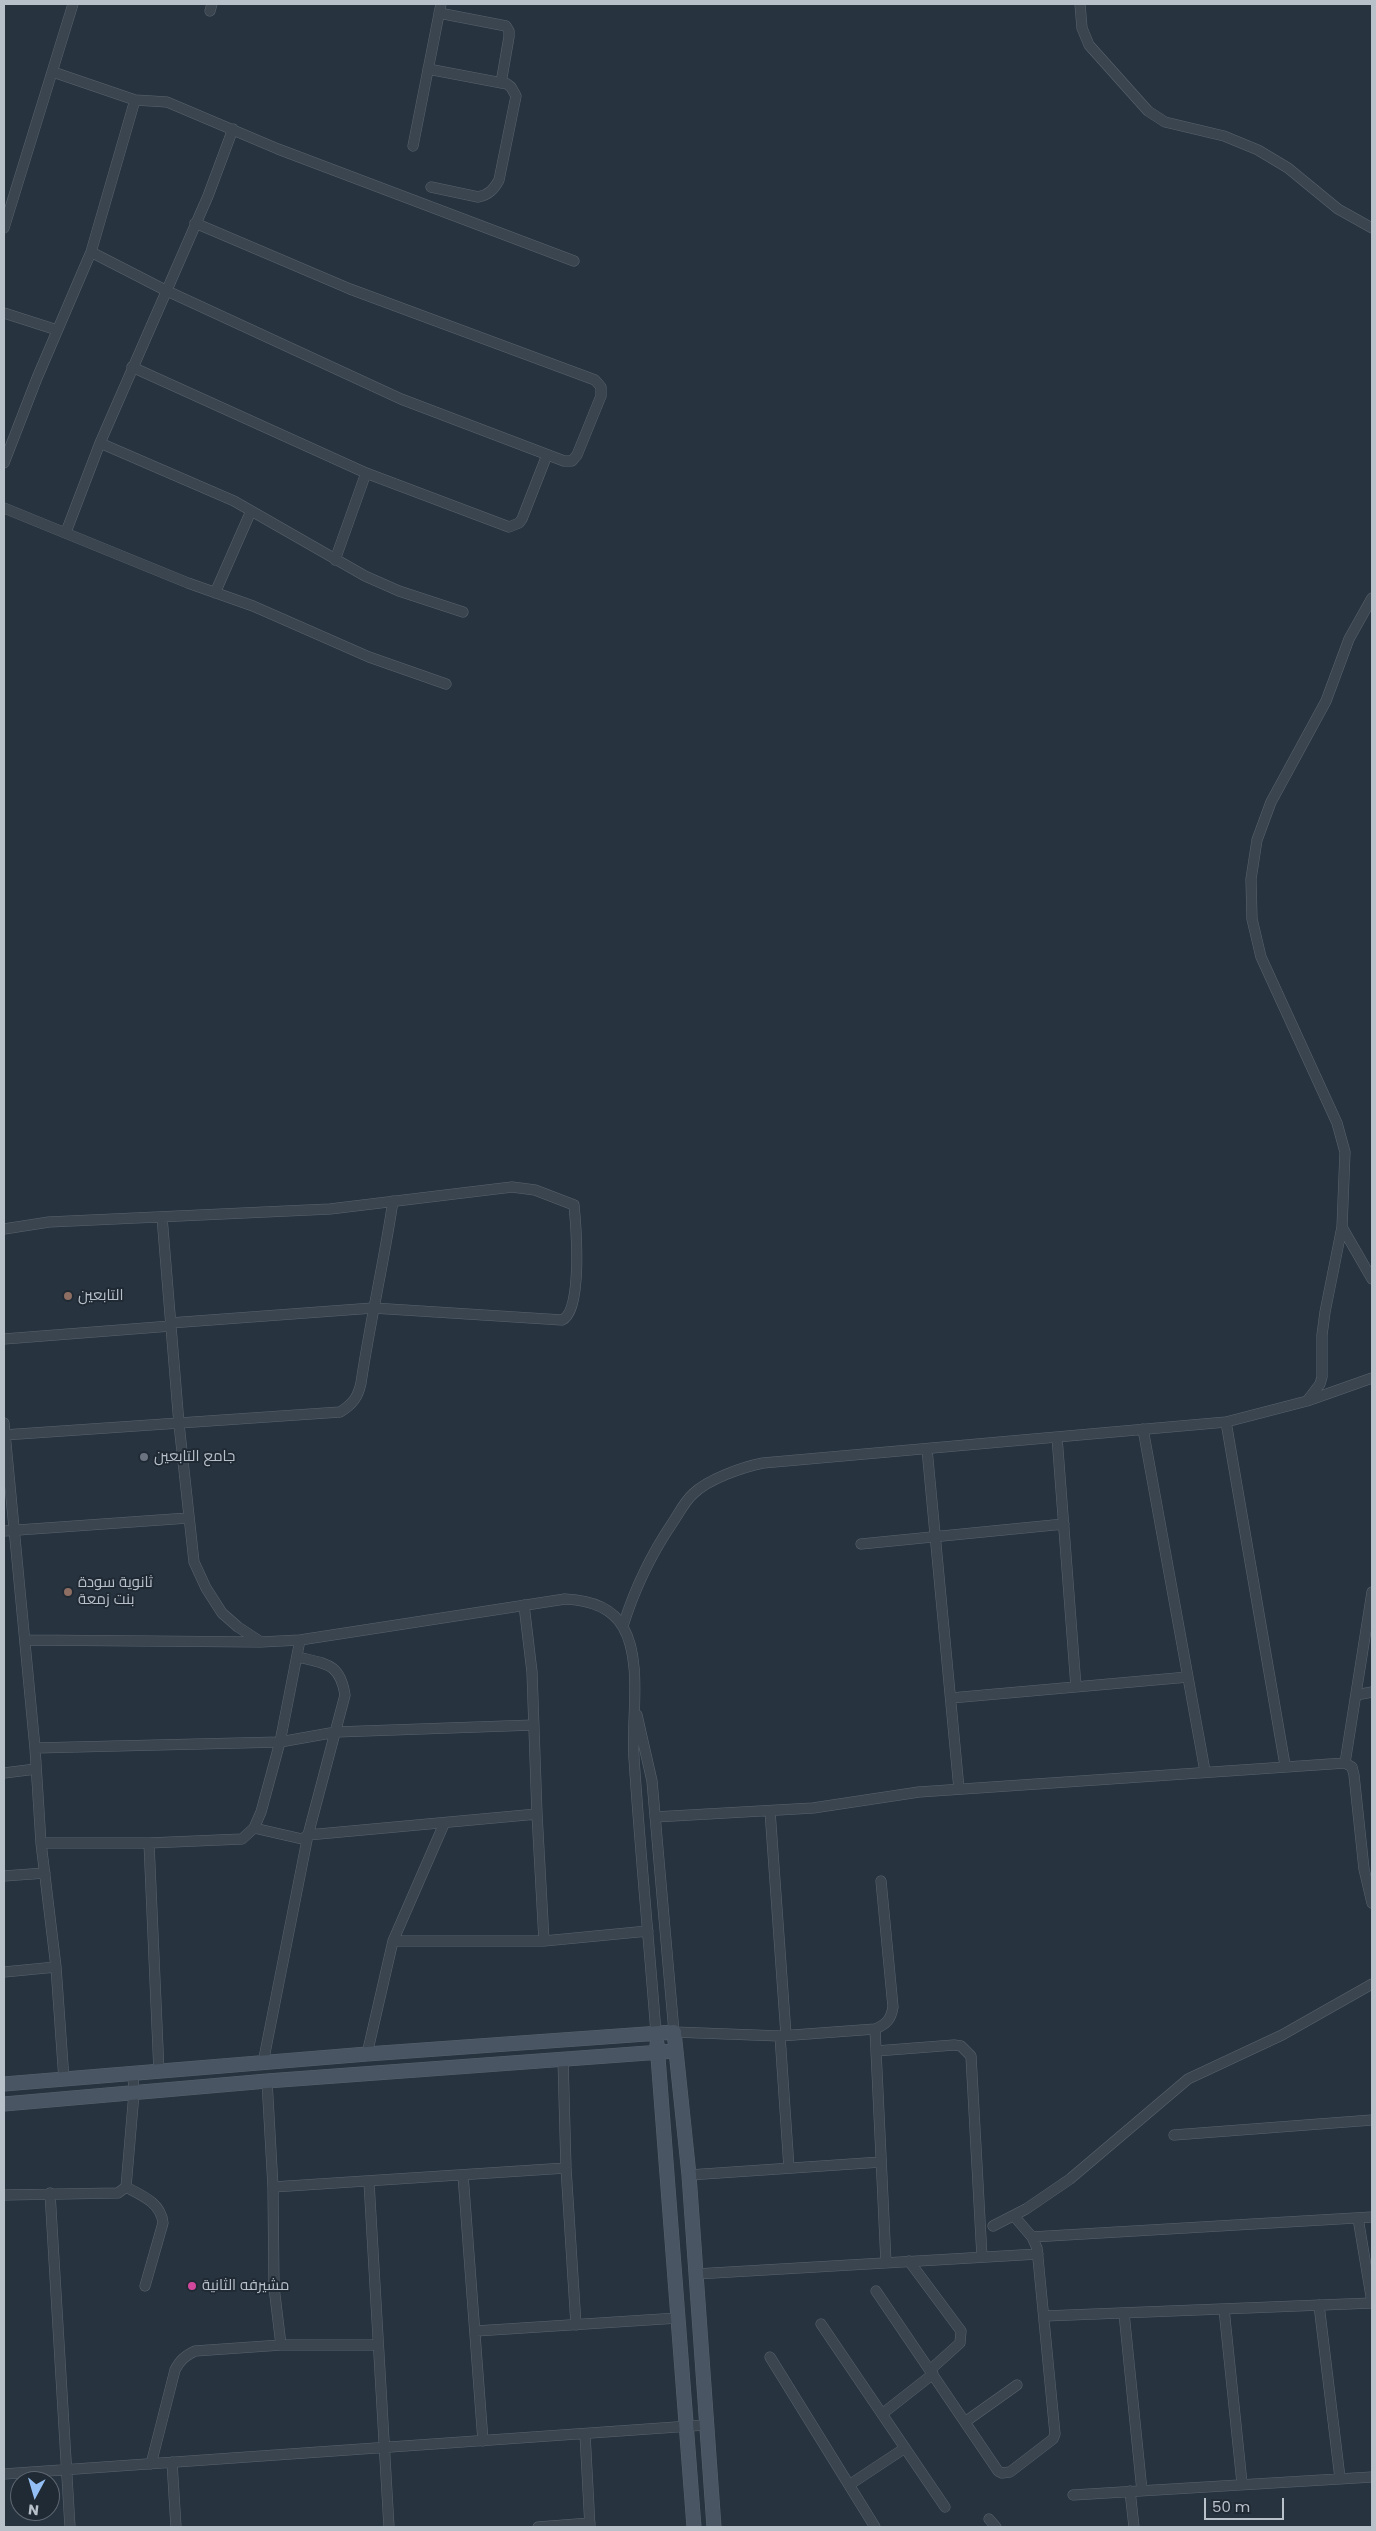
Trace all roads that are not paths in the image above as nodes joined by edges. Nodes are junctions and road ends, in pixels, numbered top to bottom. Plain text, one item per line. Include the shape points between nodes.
1 (74, 4) edge
2 (1080, 4) edge
3 (440, 8) edge
4 (428, 69) junction
5 (53, 72) junction
6 (501, 83) junction
7 (135, 100) junction
8 (233, 129) junction
9 (413, 146) dead end
10 (431, 187) dead end
11 (195, 223) junction
12 (4, 228) edge
13 (1372, 228) edge
14 (91, 252) junction
15 (574, 261) dead end
16 (165, 290) junction
17 (4, 313) edge
18 (57, 330) junction
19 (132, 367) junction
20 (100, 443) junction
21 (547, 455) junction
22 (4, 463) edge
23 (366, 472) junction
24 (4, 508) edge
25 (251, 511) junction
26 (66, 532) junction
27 (335, 560) junction
28 (216, 593) junction
29 (1372, 598) edge
30 (462, 612) dead end
31 (446, 684) dead end
32 (393, 1201) junction
33 (162, 1217) junction
34 (1342, 1227) junction
35 (4, 1229) edge
36 (1372, 1279) edge
37 (372, 1308) junction
38 (171, 1325) junction
39 (4, 1339) edge
40 (1372, 1378) edge
41 (1307, 1402) junction
42 (1226, 1422) junction
43 (4, 1423) edge
44 (179, 1424) junction
45 (1143, 1430) junction
46 (4, 1435) edge
47 (1057, 1437) junction
48 (927, 1449) junction
49 (188, 1518) junction
50 (1064, 1524) junction
51 (9, 1530) edge
52 (935, 1537) junction
53 (862, 1544) dead end
54 (1372, 1592) edge
55 (524, 1605) junction
56 (623, 1626) junction
57 (25, 1640) junction
58 (300, 1640) junction
59 (261, 1642) junction
60 (298, 1657) junction
61 (1188, 1677) junction
62 (1076, 1687) junction
63 (1372, 1692) edge
64 (1356, 1695) junction
65 (951, 1698) junction
66 (636, 1709) junction
67 (534, 1725) junction
68 (336, 1732) junction
69 (280, 1742) junction
70 (35, 1748) junction
71 (1345, 1762) junction
72 (1285, 1765) junction
73 (36, 1769) junction
74 (1205, 1771) junction
75 (4, 1774) edge
76 (959, 1789) junction
77 (770, 1812) junction
78 (537, 1814) junction
79 (655, 1817) junction
80 (444, 1824) junction
81 (254, 1828) junction
82 (308, 1835) junction
83 (41, 1843) junction
84 (149, 1843) junction
85 (45, 1874) junction
86 (4, 1876) edge
87 (881, 1881) dead end
88 (1372, 1903) edge
89 (648, 1931) junction
90 (393, 1941) junction
91 (544, 1941) junction
92 (56, 1967) junction
93 (4, 1972) edge
94 (1372, 1984) edge
95 (875, 2029) junction
96 (674, 2032) junction
97 (656, 2033) junction
98 (783, 2036) junction
99 (675, 2051) junction
100 (876, 2051) junction
101 (658, 2053) junction
102 (367, 2054) junction
103 (564, 2060) junction
104 (263, 2063) junction
105 (159, 2072) junction
106 (133, 2075) junction
107 (64, 2080) junction
108 (268, 2081) junction
109 (4, 2084) edge
110 (134, 2093) junction
111 (4, 2104) edge
112 (1372, 2120) edge
113 (1174, 2134) dead end
114 (881, 2162) junction
115 (566, 2168) junction
116 (789, 2168) junction
117 (463, 2175) junction
118 (689, 2175) junction
119 (369, 2182) junction
120 (126, 2187) junction
121 (273, 2187) junction
122 (50, 2194) junction
123 (4, 2195) edge
124 (1014, 2216) junction
125 (1358, 2218) junction
126 (1372, 2218) edge
127 (993, 2226) dead end
128 (1032, 2237) junction
129 (1038, 2254) junction
130 (982, 2257) junction
131 (909, 2261) junction
132 (886, 2263) junction
133 (696, 2274) junction
134 (145, 2286) dead end
135 (876, 2291) dead end
136 (1372, 2302) edge
137 (1319, 2305) junction
138 (1224, 2309) junction
139 (1124, 2313) junction
140 (1045, 2316) junction
141 (678, 2318) junction
142 (822, 2324) dead end
143 (576, 2325) junction
144 (476, 2332) junction
145 (281, 2345) junction
146 (378, 2345) junction
147 (770, 2357) dead end
148 (931, 2372) junction
149 (1017, 2384) dead end
150 (882, 2414) junction
151 (966, 2422) junction
152 (705, 2425) junction
153 (685, 2427) junction
154 (585, 2434) junction
155 (483, 2441) junction
156 (384, 2448) junction
157 (905, 2448) junction
158 (172, 2462) junction
159 (151, 2464) junction
160 (67, 2469) junction
161 (4, 2474) edge
162 (1372, 2477) edge
163 (1340, 2478) junction
164 (1242, 2483) junction
165 (849, 2485) junction
166 (1130, 2491) junction
167 (1142, 2491) junction
168 (1073, 2495) dead end
169 (945, 2507) dead end
170 (590, 2525) edge
171 (70, 2527) edge
172 (176, 2527) edge
173 (389, 2527) edge
174 (538, 2527) edge
175 (694, 2527) edge
176 (714, 2527) edge
177 (875, 2527) edge
178 (1134, 2527) edge

1 - 5 street
2 - 13 street via 1082,28 1089,45 1148,111 1165,122 1224,136 1258,150 1288,168 1338,209
3 - 4 street
3 - 6 street via 506,26 509,37
4 - 6 street
4 - 9 street
5 - 7 street
5 - 12 street
6 - 10 street via 515,91 516,102 495,187 478,197
7 - 8 street via 167,102
7 - 14 street
8 - 11 street
8 - 15 street
11 - 16 street
11 - 21 street via 350,289 595,380 602,392 577,455 568,462
14 - 16 street
14 - 18 street
16 - 19 street
16 - 21 street via 402,399
17 - 18 street
18 - 22 street
19 - 20 street
19 - 23 street
20 - 25 street
20 - 26 street
21 - 23 street via 522,519 510,527
23 - 27 street
24 - 26 street
25 - 27 street
25 - 28 street
26 - 28 street
27 - 30 street via 399,591
28 - 31 street via 369,657
29 - 34 street via 1348,638 1326,701 1263,821 1251,879 1252,919 1261,957 1342,1137 1346,1168
32 - 33 street via 330,1209
32 - 37 street
32 - 37 street via 512,1187 535,1190 574,1205 578,1262 570,1312 562,1320
33 - 35 street via 49,1222
33 - 38 street
34 - 36 street
34 - 41 street via 1325,1312 1322,1377
37 - 38 street
37 - 44 street via 358,1395 340,1412
38 - 39 street
38 - 44 street
40 - 41 street
41 - 42 street
42 - 45 street
42 - 72 street
43 - 46 street
44 - 46 street
44 - 49 street
45 - 47 street
45 - 61 street
46 - 51 street
47 - 48 street
47 - 50 street
48 - 52 street
48 - 56 street via 758,1464 702,1487 685,1503 647,1562
49 - 51 street
49 - 59 street via 194,1562 206,1588 222,1612
50 - 52 street
50 - 62 street
51 - 57 street
52 - 53 street
52 - 65 street
54 - 64 street
55 - 56 street via 565,1599 584,1600 602,1607
55 - 58 street
55 - 67 street
56 - 66 street via 631,1652
57 - 59 street
57 - 70 street
58 - 59 street
58 - 60 street
60 - 68 street via 336,1670 342,1679 344,1695
60 - 69 street
61 - 62 street
61 - 74 street
62 - 65 street
63 - 64 street
64 - 71 street
65 - 76 street
66 - 79 street via 649,1762
66 - 89 street via 634,1756
67 - 68 street
67 - 78 street
68 - 69 street
68 - 82 street
69 - 70 street
69 - 81 street
70 - 73 street
71 - 72 street
71 - 88 street via 1352,1767 1354,1775 1364,1869
72 - 74 street
73 - 75 street
73 - 83 street
74 - 76 street
76 - 77 street
77 - 79 street
77 - 98 street
78 - 80 street
78 - 91 street
79 - 96 street
80 - 82 street
80 - 90 street
81 - 82 street via 302,1839
81 - 84 street via 242,1839
82 - 104 street
83 - 84 street
83 - 85 street
84 - 105 street
85 - 86 street
85 - 92 street
87 - 95 street via 893,2007 885,2025
89 - 91 street
89 - 97 street
90 - 91 street
90 - 102 street
92 - 93 street
92 - 107 street
94 - 124 street via 1282,2035 1188,2080 1070,2179
95 - 98 street
95 - 100 street
96 - 97 street
96 - 98 street
96 - 99 street
97 - 101 street
97 - 102 street
98 - 116 street
99 - 101 street
99 - 118 street
100 - 114 street
100 - 130 street via 954,2045 962,2046 971,2056
101 - 103 street
101 - 141 street
102 - 104 street
103 - 108 street
103 - 115 street
104 - 105 street
105 - 106 street
106 - 107 street
106 - 110 street
107 - 109 street
108 - 110 street
108 - 121 street
110 - 111 street
110 - 120 street
112 - 113 street
114 - 116 street
114 - 132 street
115 - 117 street
115 - 143 street
116 - 118 street
117 - 119 street
117 - 144 street
118 - 133 street
119 - 121 street
119 - 146 street
120 - 122 street via 118,2193
120 - 134 street via 155,2203 164,2223
121 - 145 street via 274,2288
122 - 123 street
122 - 160 street
124 - 127 street
124 - 128 street
125 - 126 street
125 - 128 street
125 - 136 street
128 - 129 street
129 - 130 street
129 - 140 street
130 - 131 street
131 - 132 street
131 - 148 street via 961,2331 960,2343
132 - 133 street
133 - 152 street
135 - 148 street
136 - 137 street
137 - 138 street
137 - 163 street
138 - 139 street
138 - 164 street
139 - 140 street
139 - 167 street
140 - 151 street via 1053,2439 1010,2472 1002,2473
141 - 143 street
141 - 153 street
142 - 150 street
143 - 144 street
144 - 155 street
145 - 146 street
145 - 159 street via 195,2351 180,2360
146 - 156 street
147 - 165 street
148 - 150 street
148 - 151 street
149 - 151 street
150 - 157 street
152 - 153 street
152 - 176 street
153 - 154 street
153 - 175 street
154 - 155 street
154 - 170 street
155 - 156 street
156 - 158 street
156 - 173 street
157 - 165 street
157 - 169 street
158 - 159 street
158 - 172 street
159 - 160 street
160 - 161 street
160 - 171 street
162 - 163 street
163 - 164 street
164 - 167 street
165 - 177 street
166 - 167 street
166 - 168 street
166 - 178 street
170 - 174 street

